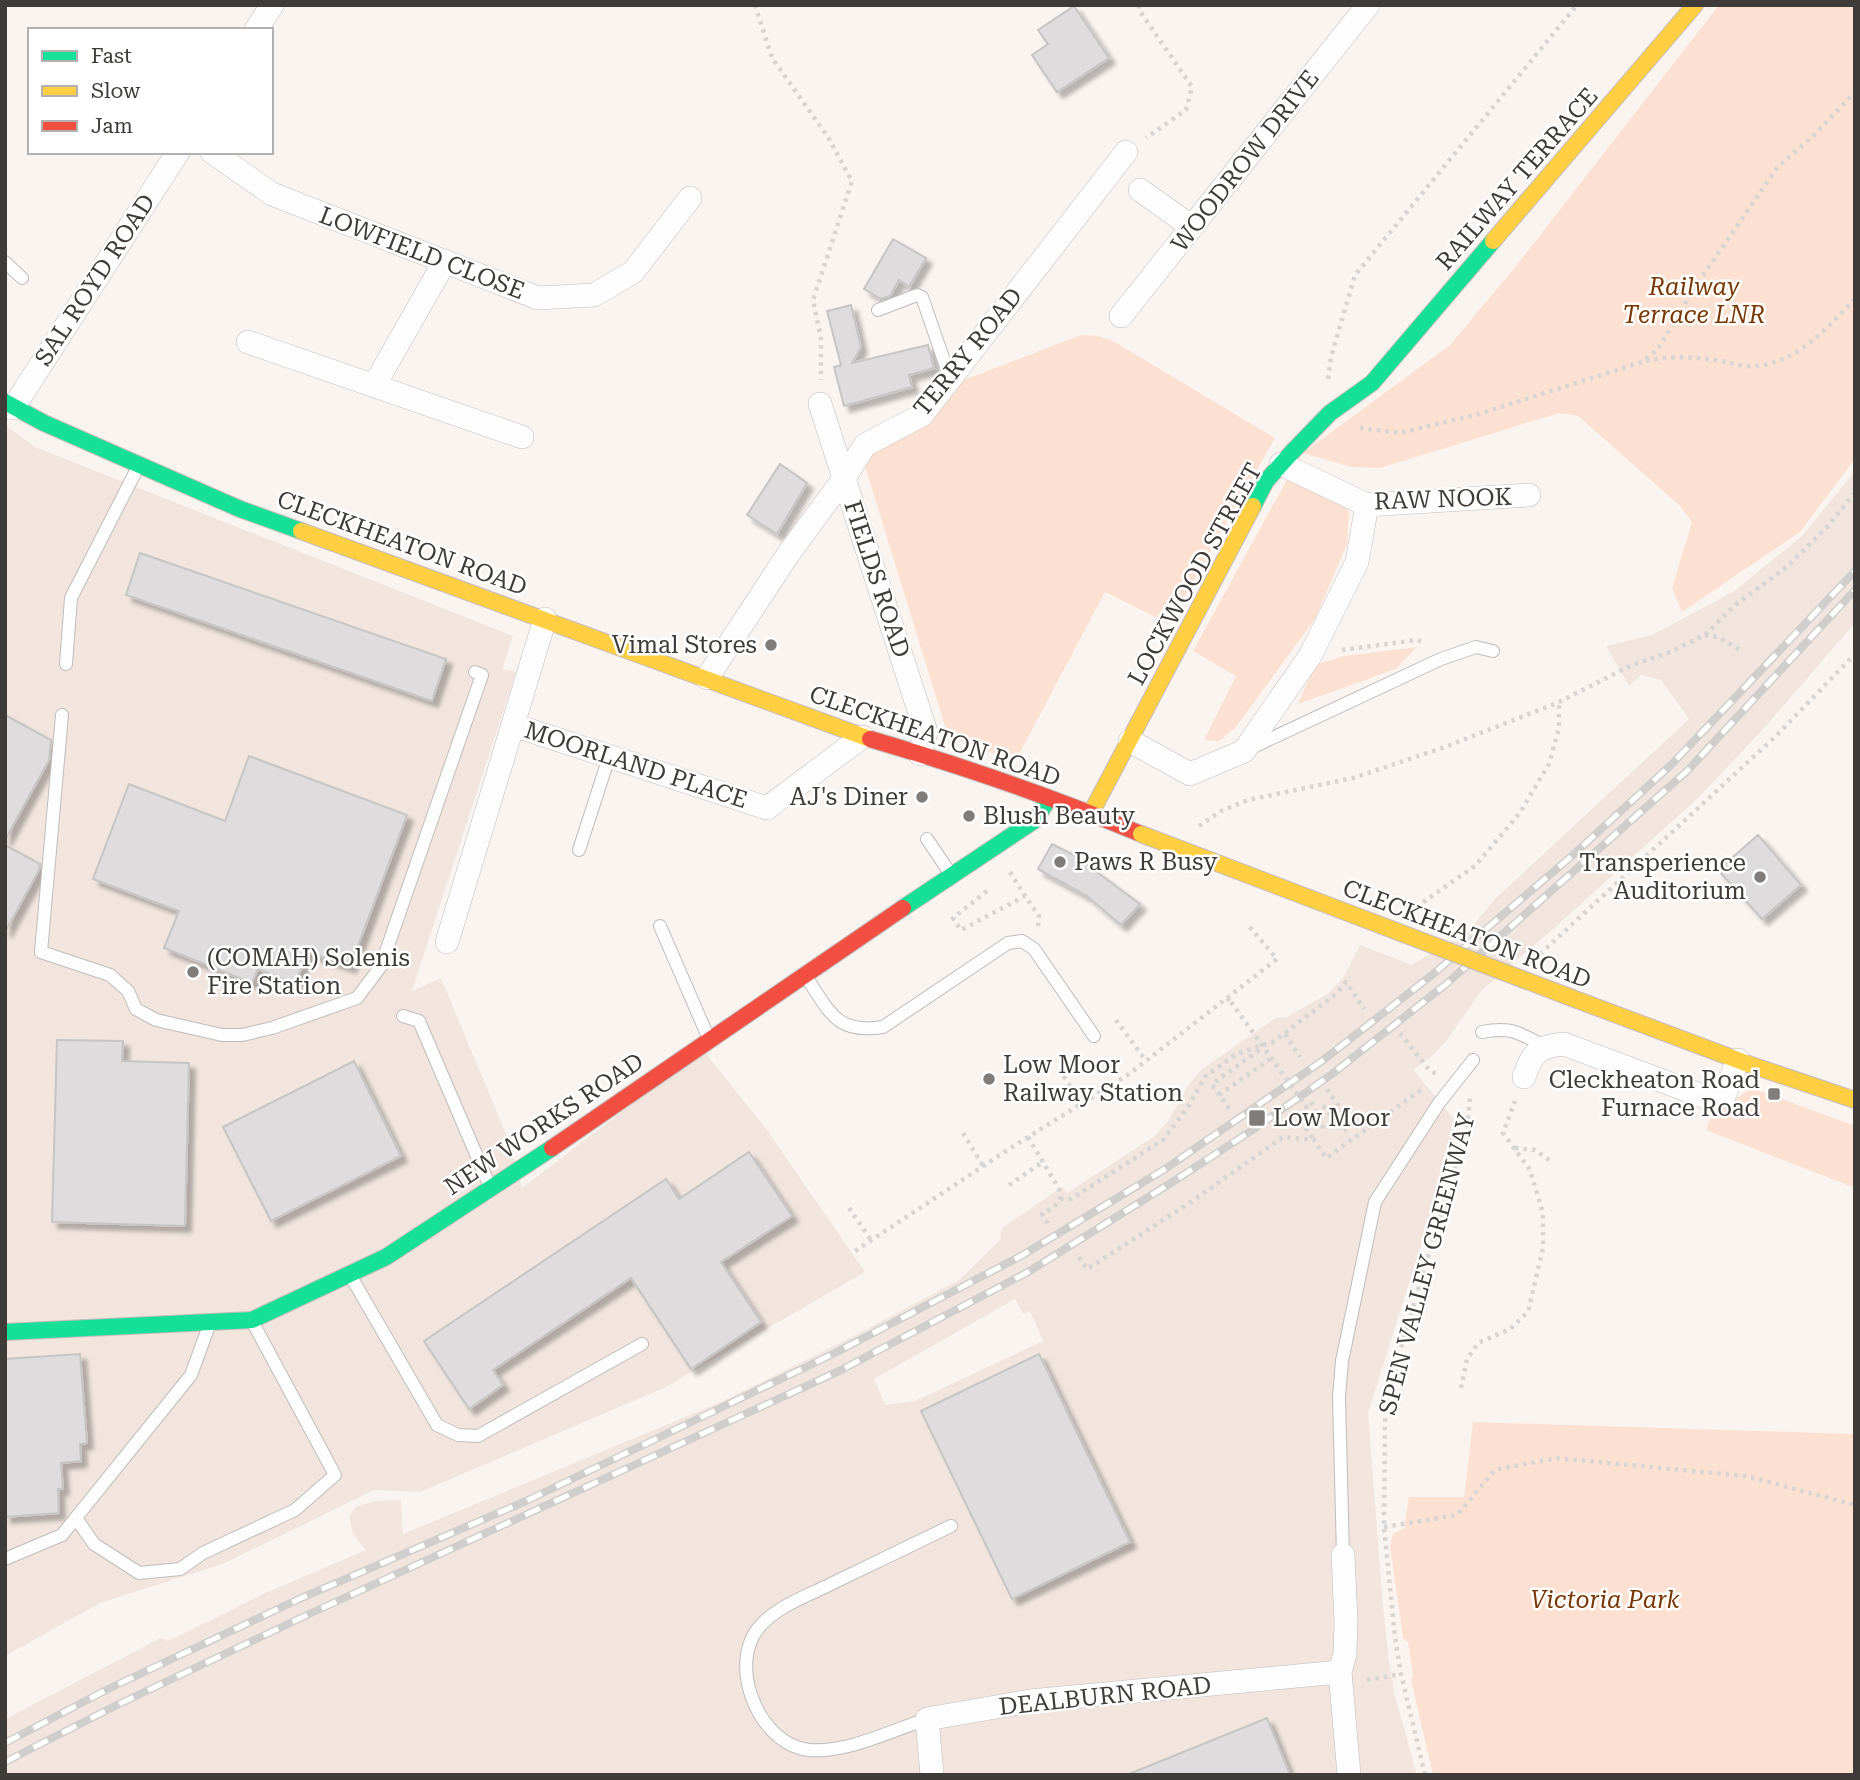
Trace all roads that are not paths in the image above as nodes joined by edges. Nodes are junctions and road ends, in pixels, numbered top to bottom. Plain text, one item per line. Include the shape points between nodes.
1 (272, 5) edge
2 (1368, 5) edge
3 (1695, 5) edge
4 (257, 28) edge
5 (1126, 152) road end
6 (177, 154) edge
7 (215, 154) edge
8 (1140, 190) dead end
9 (690, 198) dead end
10 (1192, 228) junction
11 (445, 261) junction
12 (5, 262) edge
13 (23, 278) dead end
14 (878, 310) dead end
15 (1121, 316) dead end
16 (248, 342) dead end
17 (950, 378) junction
18 (1372, 383) joint
19 (374, 386) junction
20 (821, 404) road end
21 (9, 405) edge
22 (522, 438) dead end
23 (1281, 464) junction
24 (139, 465) junction
25 (845, 477) junction
26 (1529, 495) dead end
27 (1367, 505) junction
28 (545, 619) junction
29 (1493, 651) dead end
30 (66, 664) dead end
31 (475, 672) dead end
32 (707, 678) junction
33 (62, 715) dead end
34 (513, 725) junction
35 (862, 737) junction
36 (1130, 741) junction
37 (1244, 751) junction
38 (920, 754) junction
39 (609, 757) junction
40 (1048, 800) junction
41 (1091, 813) junction
42 (927, 839) dead end
43 (579, 850) dead end
44 (952, 876) junction
45 (660, 926) dead end
46 (447, 942) dead end
47 (804, 974) junction
48 (403, 1016) dead end
49 (1482, 1032) dead end
50 (1094, 1036) dead end
51 (709, 1039) junction
52 (1544, 1046) junction
53 (1473, 1060) road end
54 (1738, 1060) junction
55 (1524, 1077) road end
56 (1849, 1092) edge
57 (491, 1190) junction
58 (350, 1275) junction
59 (252, 1321) junction
60 (210, 1322) junction
61 (5, 1332) edge
62 (642, 1344) dead end
63 (76, 1518) junction
64 (951, 1526) dead end
65 (1343, 1555) joint
66 (5, 1559) edge
67 (1339, 1672) junction
68 (927, 1719) junction
69 (932, 1775) edge
70 (1349, 1775) edge

1 - 4 street
2 - 10 street, WOODROW DRIVE
3 - 18 street, RAILWAY TERRACE
5 - 17 street, TERRY ROAD
6 - 21 street, SAL ROYD ROAD
7 - 11 street, LOWFIELD CLOSE via 272,194
8 - 10 street
9 - 11 street, LOWFIELD CLOSE via 633,272 594,295 538,298
10 - 15 street, WOODROW DRIVE
11 - 19 street
12 - 13 lane
14 - 17 lane via 922,297
16 - 19 street
17 - 25 street, TERRY ROAD via 922,415 865,445
18 - 23 street, LOCKWOOD STREET via 1330,413
19 - 22 street
20 - 25 street, FIELDS ROAD
21 - 24 street, CLECKHEATON ROAD
23 - 27 street, RAW NOOK
23 - 36 street, LOCKWOOD STREET via 1266,481
24 - 28 street, CLECKHEATON ROAD via 240,509
24 - 30 lane via 71,598
25 - 32 street, TERRY ROAD
25 - 38 street, FIELDS ROAD via 926,733
26 - 27 street, RAW NOOK
27 - 37 street via 1357,562 1310,656
28 - 32 street, CLECKHEATON ROAD
28 - 34 street
29 - 37 lane via 1476,647 1441,659
31 - 33 lane via 482,675 381,966 357,998 242,1035 156,1020 136,1009 128,991 110,975 41,952
32 - 35 street, CLECKHEATON ROAD
34 - 39 street, MOORLAND PLACE
34 - 46 street
35 - 38 street, CLECKHEATON ROAD
35 - 39 street, MOORLAND PLACE via 767,808
36 - 37 street via 1190,774
36 - 41 street, LOCKWOOD STREET
38 - 40 street, CLECKHEATON ROAD
39 - 43 lane
40 - 41 street, CLECKHEATON ROAD
40 - 44 street, NEW WORKS ROAD via 1035,820
41 - 54 street, CLECKHEATON ROAD, bridge
42 - 44 lane
44 - 47 street, NEW WORKS ROAD
45 - 51 lane
47 - 50 lane via 837,1021 863,1030 883,1027 1008,943 1022,941 1034,949
47 - 51 street, NEW WORKS ROAD
48 - 57 lane via 419,1021
49 - 52 lane via 1502,1028
51 - 57 street, NEW WORKS ROAD
52 - 54 street via 1564,1045 1708,1098 1724,1096
52 - 55 street via 1532,1057
53 - 65 lane via 1439,1103 1375,1202 1342,1361
54 - 56 street, CLECKHEATON ROAD
57 - 58 street, NEW WORKS ROAD
58 - 59 street, NEW WORKS ROAD
58 - 62 lane via 438,1425 458,1436 478,1436
59 - 60 street, NEW WORKS ROAD
59 - 63 lane via 335,1475 295,1510 203,1553 180,1569 139,1573 94,1544
60 - 61 street, NEW WORKS ROAD
60 - 63 lane via 191,1375
63 - 66 lane via 62,1535
64 - 68 lane via 787,1606 761,1624 749,1648 745,1674 753,1703 770,1728 786,1742 808,1750 842,1748
65 - 67 street via 1345,1654
67 - 68 street, DEALBURN ROAD via 1030,1701
67 - 70 street
68 - 69 street

